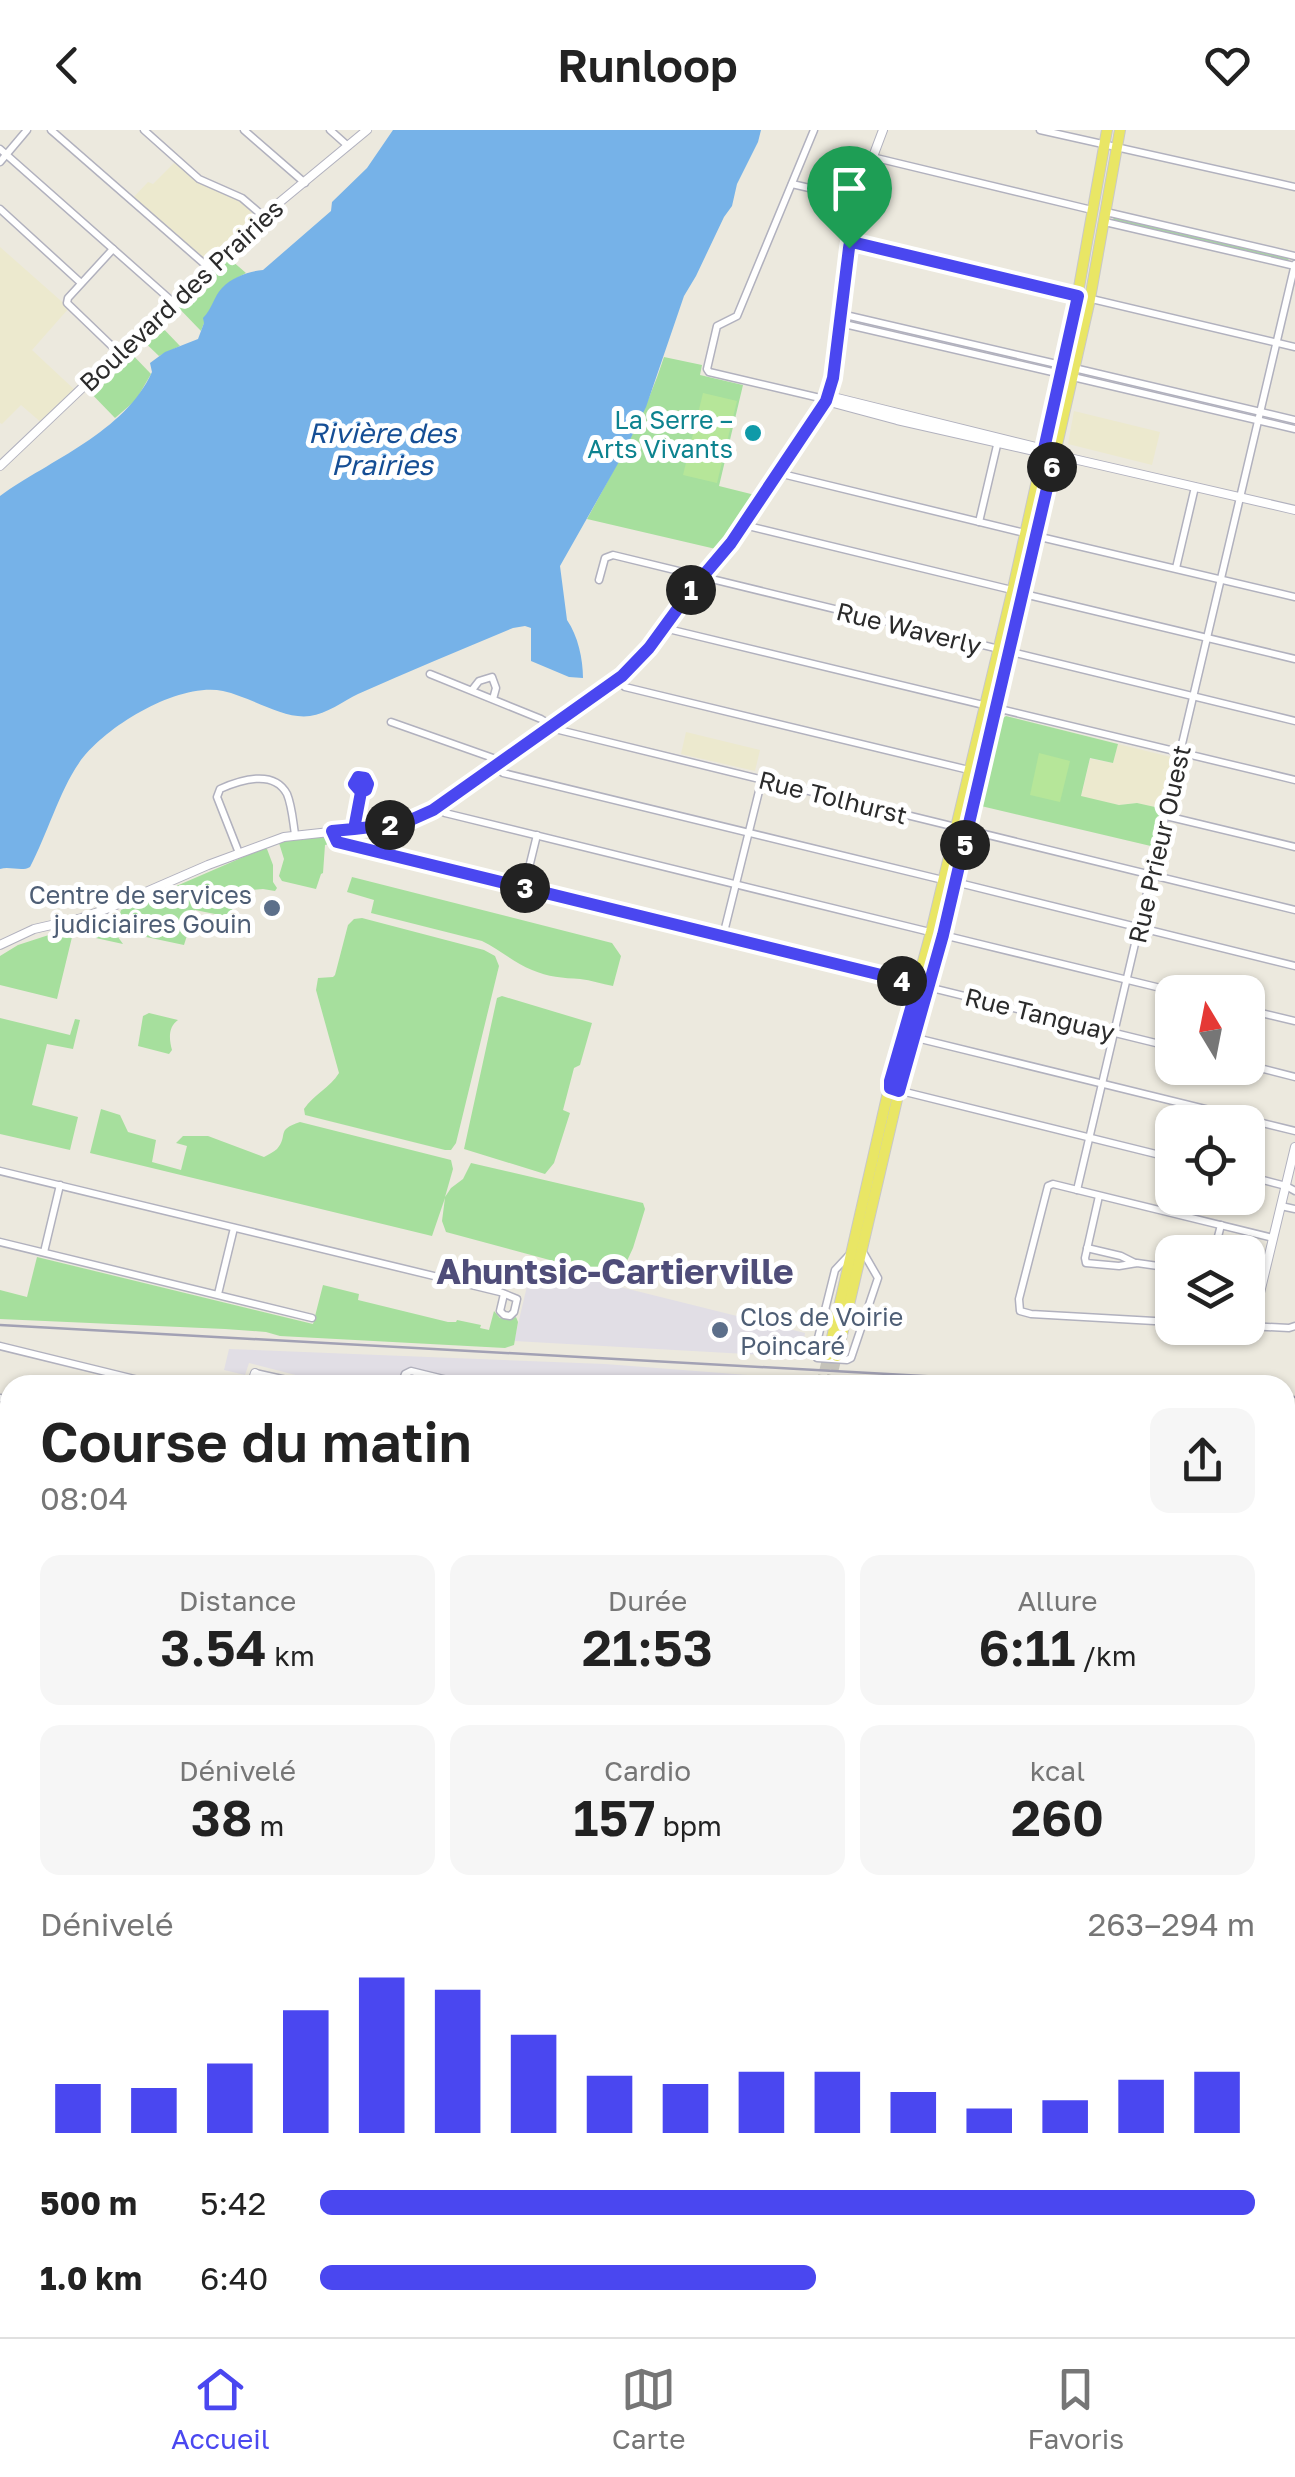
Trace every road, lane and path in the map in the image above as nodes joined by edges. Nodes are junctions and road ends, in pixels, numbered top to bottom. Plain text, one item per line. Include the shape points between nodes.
1 (27, 130) edge
2 (51, 130) edge
3 (144, 130) edge
4 (244, 130) edge
5 (330, 130) edge
6 (367, 130) edge
7 (814, 130) edge
8 (883, 130) edge
9 (1040, 130) edge
10 (1107, 130) edge
11 (1120, 130) edge
12 (1111, 146) junction
13 (349, 147) junction
14 (3, 152) edge
15 (872, 157) junction
16 (0, 162) edge
17 (305, 183) junction
18 (792, 184) junction
19 (1295, 188) edge
20 (857, 199) junction
21 (0, 209) edge
22 (1101, 215) junction
23 (264, 216) junction
24 (850, 242) junction
25 (113, 249) junction
26 (1295, 256) edge
27 (1295, 265) edge
28 (209, 268) junction
29 (81, 283) junction
30 (1084, 297) junction
31 (174, 302) junction
32 (840, 318) junction
33 (1276, 343) junction
34 (1295, 347) edge
35 (118, 352) junction
36 (1067, 371) junction
37 (825, 399) junction
38 (1259, 416) junction
39 (1295, 420) edge
40 (1295, 429) edge
41 (998, 440) junction
42 (1052, 453) junction
43 (0, 465) edge
44 (778, 473) junction
45 (1195, 486) junction
46 (1240, 497) junction
47 (1295, 510) edge
48 (979, 522) junction
49 (744, 524) junction
50 (1031, 534) junction
51 (1176, 568) junction
52 (702, 577) junction
53 (1221, 579) junction
54 (600, 580) dead end
55 (1018, 592) junction
56 (1295, 597) edge
57 (664, 628) junction
58 (1207, 638) junction
59 (1004, 651) junction
60 (1295, 659) edge
61 (430, 674) dead end
62 (617, 680) junction
63 (472, 690) junction
64 (1194, 696) junction
65 (493, 700) junction
66 (991, 708) junction
67 (1295, 721) edge
68 (392, 722) dead end
69 (550, 725) junction
70 (1181, 753) junction
71 (496, 765) junction
72 (976, 771) junction
73 (762, 779) junction
74 (1295, 780) edge
75 (361, 792) dead end
76 (438, 807) junction
77 (1166, 816) junction
78 (963, 828) junction
79 (354, 829) junction
80 (332, 831) junction
81 (749, 832) junction
82 (295, 834) junction
83 (537, 835) junction
84 (1295, 847) edge
85 (238, 853) junction
86 (1153, 875) junction
87 (950, 881) junction
88 (736, 884) junction
89 (524, 888) junction
90 (1295, 910) edge
91 (1140, 928) junction
92 (937, 934) junction
93 (724, 936) junction
94 (0, 945) edge
95 (1295, 966) edge
96 (1127, 980) junction
97 (924, 986) junction
98 (1155, 987) edge
99 (1265, 1014) edge
100 (1295, 1021) edge
101 (1114, 1033) junction
102 (909, 1036) junction
103 (1155, 1043) edge
104 (1265, 1069) edge
105 (1295, 1077) edge
106 (1102, 1084) junction
107 (894, 1089) junction
108 (1295, 1132) edge
109 (1090, 1138) junction
110 (1295, 1147) edge
111 (1155, 1154) edge
112 (0, 1171) edge
113 (1265, 1180) edge
114 (60, 1185) junction
115 (1292, 1187) edge
116 (1077, 1190) junction
117 (1099, 1196) junction
118 (1280, 1206) junction
119 (1295, 1209) edge
120 (1221, 1226) junction
121 (234, 1228) junction
122 (1219, 1235) edge
123 (1272, 1238) junction
124 (0, 1242) edge
125 (1087, 1248) junction
126 (44, 1252) junction
127 (858, 1252) junction
128 (1137, 1263) junction
129 (1155, 1266) edge
130 (1265, 1266) edge
131 (834, 1275) junction
132 (852, 1276) junction
133 (876, 1282) junction
134 (504, 1294) dead end
135 (218, 1295) junction
136 (312, 1318) dead end
137 (1155, 1321) edge
138 (1265, 1326) edge
139 (1293, 1327) edge
140 (0, 1346) edge
141 (833, 1356) tunnel mouth
142 (255, 1373) edge
143 (118, 1375) edge
144 (264, 1375) edge

1 - 14 street
2 - 28 street
3 - 23 street via 199,179
4 - 17 street
5 - 13 street
6 - 13 street, Boulevard des Prairies
7 - 18 street
8 - 15 street
9 - 12 street
10 - 12 main road
11 - 12 main road
12 - 19 street
12 - 22 main road
13 - 17 street, Boulevard des Prairies
14 - 16 street
14 - 25 street
15 - 20 street
15 - 22 street
17 - 23 street, Boulevard des Prairies
18 - 20 street
18 - 37 street via 737,316 717,326 708,371
20 - 24 street
21 - 29 street
22 - 26 street
22 - 27 street
22 - 30 main road
23 - 28 street, Boulevard des Prairies
24 - 30 street
24 - 32 street
25 - 29 street
25 - 31 street
27 - 33 street, Rue Prieur Ouest
28 - 31 street, Boulevard des Prairies
29 - 35 street via 68,298 69,308
30 - 33 street
30 - 36 main road
31 - 35 street, Boulevard des Prairies
32 - 36 street
32 - 37 street
33 - 34 street
33 - 38 street, Rue Prieur Ouest
35 - 43 street, Boulevard des Prairies
36 - 38 street
36 - 42 main road
37 - 41 street
37 - 44 street
38 - 39 street
38 - 40 street
38 - 46 street, Rue Prieur Ouest
41 - 42 street
41 - 48 street
42 - 45 street
42 - 50 main road
44 - 48 street
44 - 49 street
45 - 46 street
45 - 51 street
46 - 47 street
46 - 53 street, Rue Prieur Ouest
48 - 50 street
49 - 52 street
49 - 55 street
50 - 51 street
50 - 55 main road
51 - 53 street
52 - 54 street, Rue Waverly via 609,555
52 - 57 street
52 - 59 street, Rue Waverly
53 - 56 street
53 - 58 street, Rue Prieur Ouest
55 - 58 street
55 - 59 main road
57 - 62 street
57 - 66 street
58 - 60 street
58 - 64 street, Rue Prieur Ouest
59 - 64 street, Rue Waverly
59 - 66 main road
61 - 63 street, Rue Tolhurst
62 - 69 street
62 - 72 street
63 - 65 street, Rue Tolhurst
63 - 65 street, Rue Tolhurst via 492,677
64 - 67 street, Rue Waverly
64 - 70 street, Rue Prieur Ouest
65 - 69 street, Rue Tolhurst
66 - 70 street
66 - 72 main road
68 - 71 street via 493,758
69 - 71 street
69 - 73 street, Rue Tolhurst
70 - 74 street
70 - 77 street, Rue Prieur Ouest
71 - 76 street
71 - 81 street via 509,774
72 - 78 main road
73 - 78 street, Rue Tolhurst
73 - 81 street
75 - 79 street
76 - 79 street via 404,823
76 - 83 street
77 - 84 street
77 - 86 street, Rue Prieur Ouest
78 - 86 street, Rue Tolhurst
78 - 87 main road
79 - 80 street
80 - 82 street
80 - 89 street, Rue Tanguay via 337,842
81 - 87 street
81 - 88 street
82 - 85 street
82 - 85 street via 280,786 264,779 234,783 217,797
83 - 88 street
83 - 89 street
85 - 94 street via 110,908
86 - 90 street, Rue Tolhurst
86 - 91 street, Rue Prieur Ouest
87 - 91 street
87 - 92 main road
88 - 92 street
88 - 93 street
89 - 93 street, Rue Tanguay
91 - 95 street
91 - 96 street, Rue Prieur Ouest
92 - 96 street
92 - 97 main road
93 - 97 street, Rue Tanguay
96 - 98 street
96 - 101 street, Rue Prieur Ouest
97 - 101 street, Rue Tanguay
97 - 102 main road
99 - 100 street
101 - 103 street, Rue Tanguay
101 - 106 street, Rue Prieur Ouest
102 - 106 street
102 - 107 main road
104 - 105 street
106 - 108 street
106 - 109 street, Rue Prieur Ouest
107 - 109 street
107 - 127 main road
109 - 111 street
109 - 116 street, Rue Prieur Ouest
110 - 115 street
112 - 114 street
113 - 115 street
114 - 121 street
114 - 126 street
115 - 118 street
116 - 117 street
116 - 137 street via 1046,1188 1020,1310
117 - 120 street
117 - 125 street
118 - 119 street
118 - 123 street
120 - 122 street
120 - 123 street
121 - 134 street
121 - 135 street
123 - 130 street
124 - 126 street
125 - 128 street
125 - 128 street via 1088,1264
126 - 135 street
127 - 131 street
127 - 132 main road
127 - 133 street
128 - 129 street
131 - 132 street
131 - 133 street via 818,1358 851,1358
132 - 133 street
132 - 141 main road
135 - 136 street
138 - 139 street
140 - 143 street
142 - 144 street

